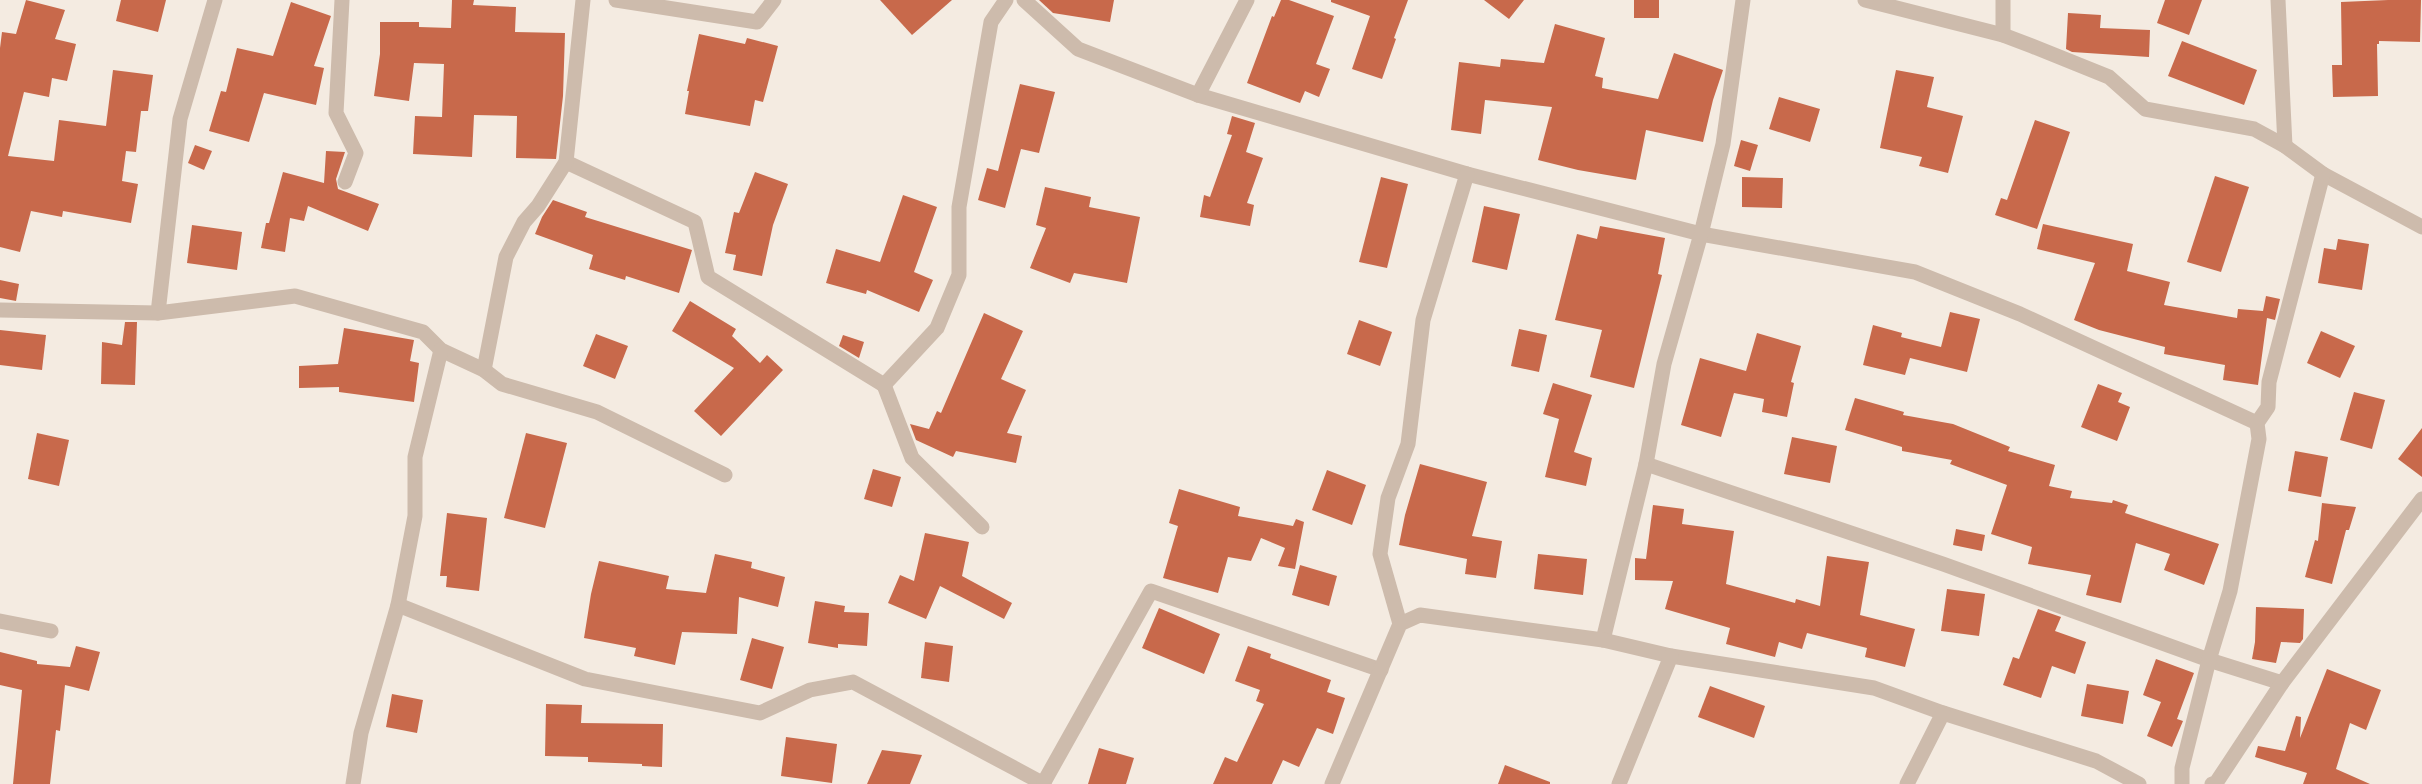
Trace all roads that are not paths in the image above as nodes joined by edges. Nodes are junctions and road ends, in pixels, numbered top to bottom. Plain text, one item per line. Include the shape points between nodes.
1 (215, 0) edge
2 (342, 0) edge
3 (583, 0) edge
4 (616, 0) edge
5 (774, 0) edge
6 (1006, 0) edge
7 (1024, 0) edge
8 (1247, 0) edge
9 (1743, 0) edge
10 (1865, 0) edge
11 (2003, 0) edge
12 (2278, 0) edge
13 (2003, 35) junction
14 (1198, 95) junction
15 (2285, 146) junction
16 (566, 162) junction
17 (1467, 174) junction
18 (2323, 174) junction
19 (345, 182) dead end
20 (2422, 227) edge
21 (1701, 234) junction
22 (0, 310) edge
23 (158, 313) junction
24 (441, 351) junction
25 (484, 370) junction
26 (884, 385) junction
27 (2257, 423) junction
28 (1646, 464) junction
29 (724, 475) dead end
30 (2422, 499) edge
31 (982, 527) dead end
32 (399, 605) junction
33 (0, 621) edge
34 (1400, 624) junction
35 (51, 632) dead end
36 (1603, 640) junction
37 (1671, 656) junction
38 (2209, 660) junction
39 (1381, 670) junction
40 (2282, 683) junction
41 (1943, 714) junction
42 (1044, 783) edge
43 (353, 784) edge
44 (1332, 784) edge
45 (1619, 784) edge
46 (1907, 784) edge
47 (2139, 784) edge
48 (2182, 784) edge
49 (2212, 784) edge

1 - 23 street via 180,119
2 - 19 street via 336,113 356,153
3 - 16 street
4 - 5 street via 757,22
6 - 26 street via 991,22 961,196 959,275 937,328
7 - 14 street via 1078,49
8 - 14 street
9 - 21 street via 1723,144
10 - 13 street
11 - 13 street
12 - 15 street
13 - 15 street via 2109,77 2145,109 2254,129
14 - 17 street
15 - 18 street
16 - 25 street via 524,222 506,257
16 - 26 street via 696,222 708,277
17 - 21 street
17 - 34 street via 1422,320 1408,444 1386,509 1380,554
18 - 20 street
18 - 27 street via 2270,382 2268,407
21 - 27 street via 1915,272 2020,314
21 - 28 street via 1664,364
22 - 23 street
23 - 24 street via 295,296 423,332
24 - 25 street
24 - 32 street via 414,457 414,516
25 - 29 street via 502,384 597,412
26 - 31 street via 912,458
27 - 38 street via 2259,439 2230,591
28 - 36 street
28 - 38 street via 1943,564
30 - 40 street
32 - 42 street via 585,679 760,714 810,690 852,682
32 - 43 street via 361,733
33 - 35 street
34 - 36 street via 1420,615
34 - 39 street
36 - 37 street
37 - 41 street via 1874,688
37 - 45 street
38 - 40 street
38 - 48 street via 2182,768
39 - 42 street via 1151,591
39 - 44 street
40 - 49 street
41 - 46 street
41 - 47 street via 2096,761

